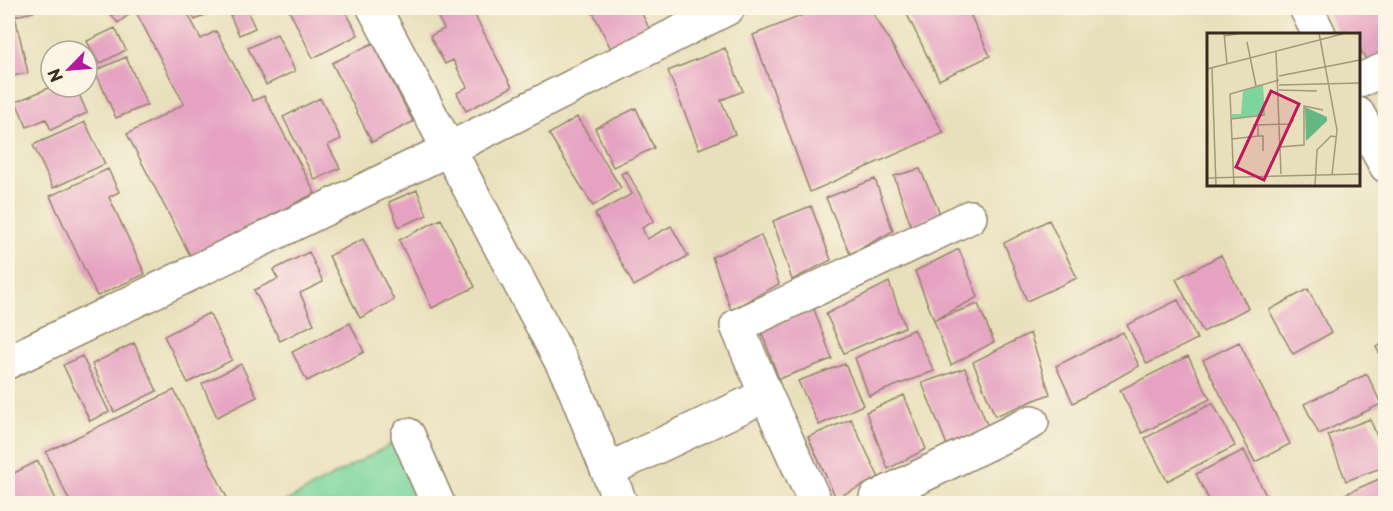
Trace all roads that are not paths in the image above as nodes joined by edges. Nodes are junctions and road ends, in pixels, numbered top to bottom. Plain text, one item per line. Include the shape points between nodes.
1 (374, 8) edge
2 (728, 8) edge
3 (1306, 8) edge
4 (1318, 33) edge
5 (1386, 69) edge
6 (1360, 81) edge
7 (1360, 116) edge
8 (449, 149) junction
9 (1386, 166) edge
10 (970, 217) dead end
11 (8, 362) edge
12 (766, 395) junction
13 (1032, 422) dead end
14 (408, 435) dead end
15 (608, 470) junction
16 (873, 502) edge
17 (438, 504) edge
18 (621, 504) edge
19 (816, 504) edge

1 - 8 street
2 - 8 street
3 - 4 street
5 - 6 street
7 - 9 street
8 - 11 street
8 - 15 street via 571,380
10 - 12 street via 737,326
12 - 15 street
12 - 19 street
13 - 16 street
14 - 17 street
15 - 18 street

